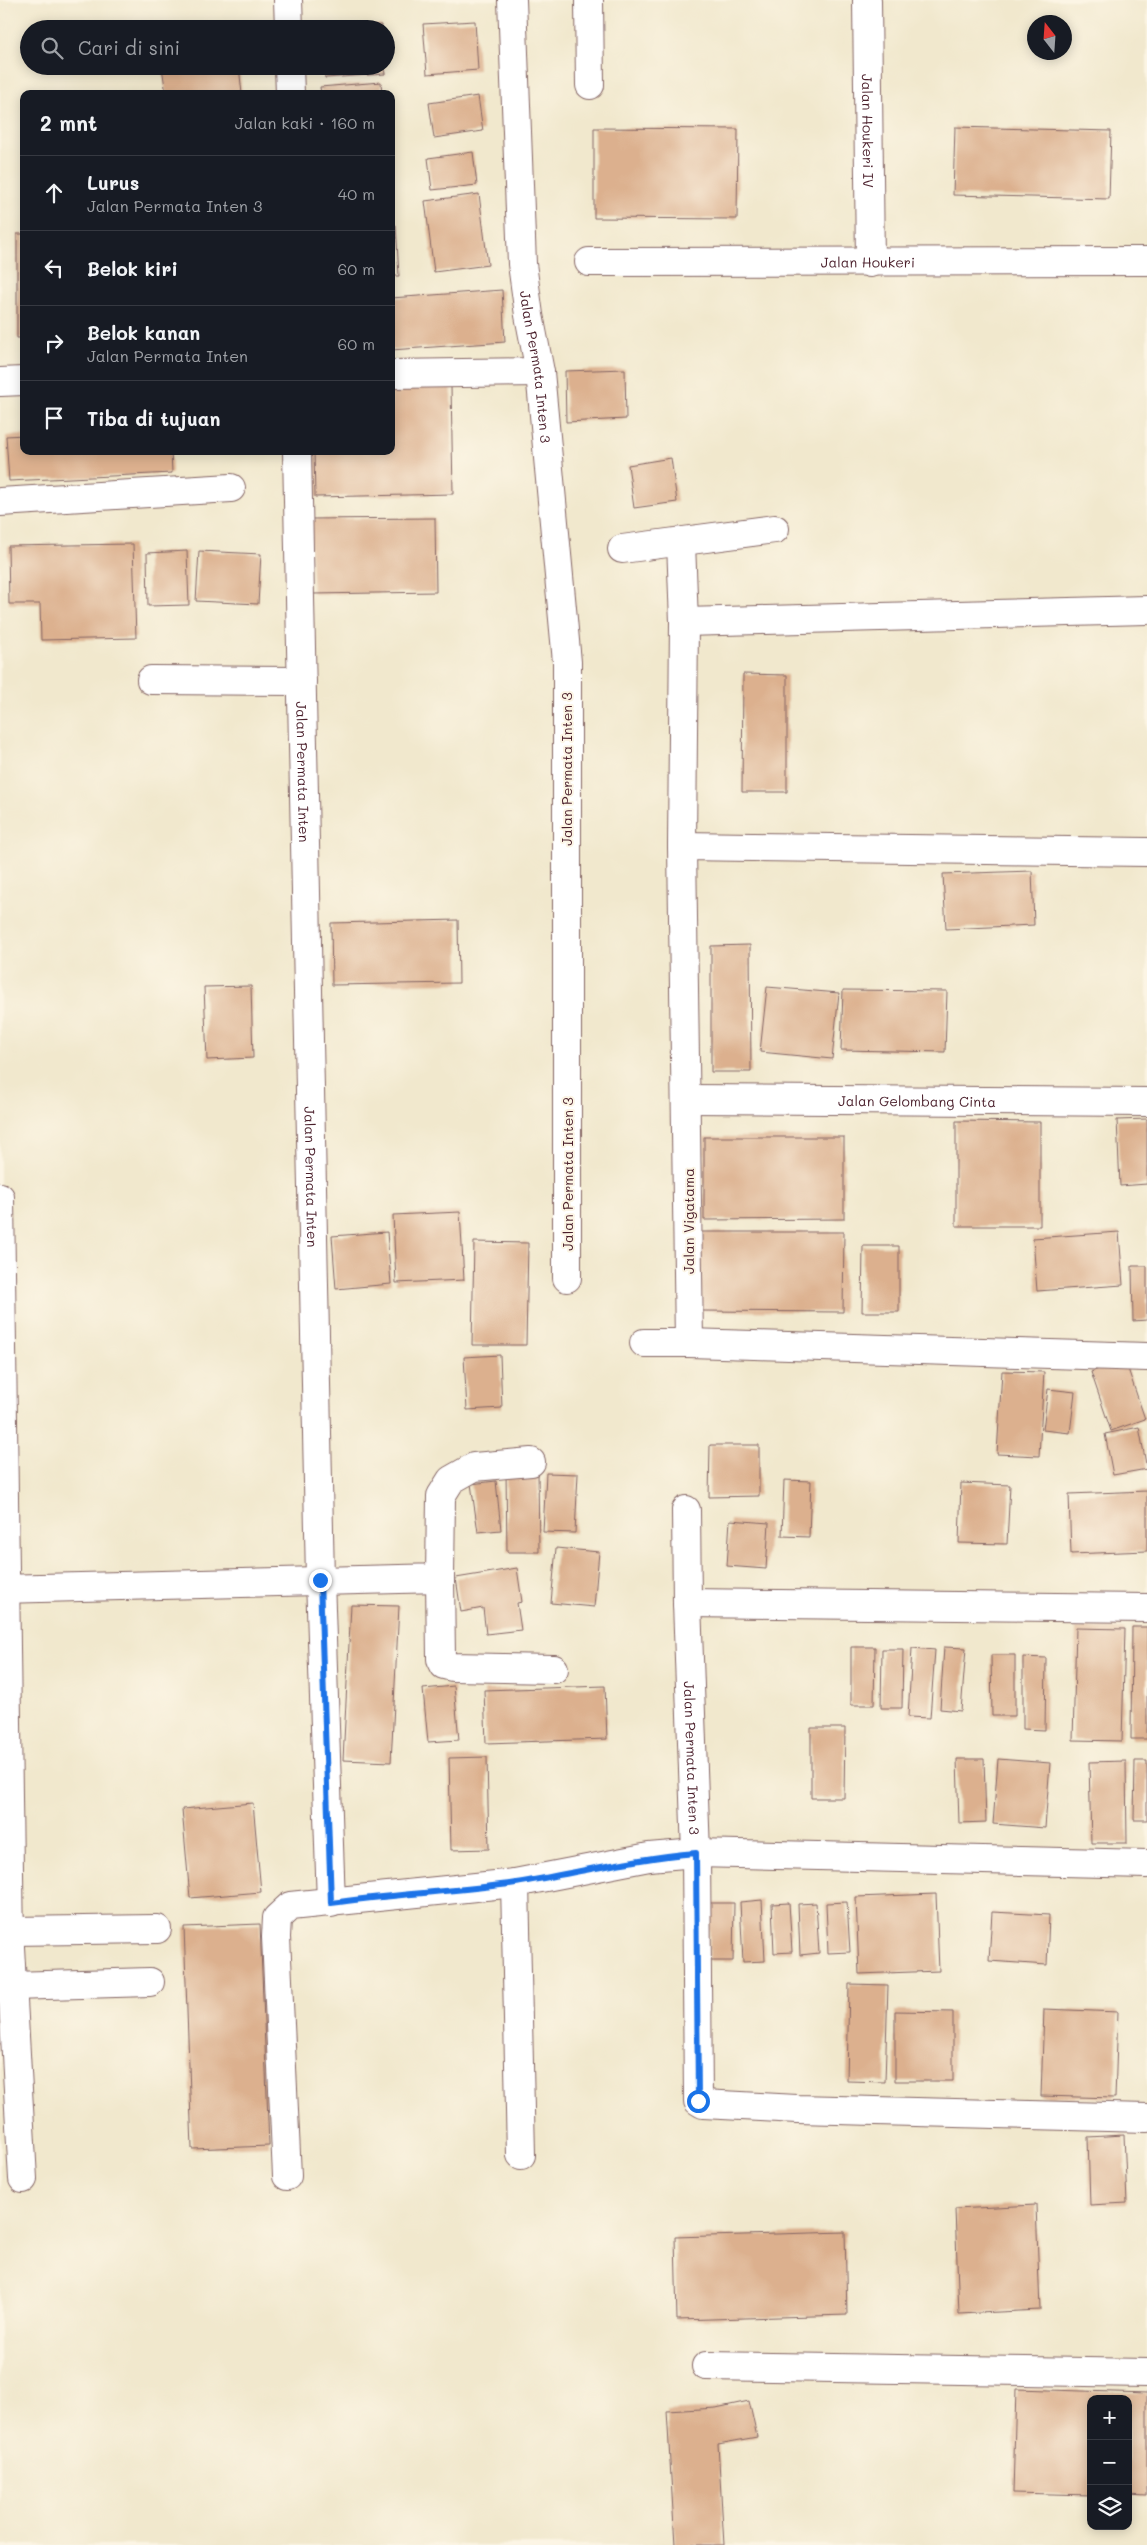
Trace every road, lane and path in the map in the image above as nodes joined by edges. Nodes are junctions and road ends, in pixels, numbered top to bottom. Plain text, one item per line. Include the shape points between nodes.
1 (288, 0) edge
2 (512, 0) edge
3 (589, 0) edge
4 (867, 0) edge
5 (289, 20) edge
6 (290, 75) edge
7 (590, 85) dead end
8 (290, 90) edge
9 (1147, 261) edge
10 (589, 262) dead end
11 (870, 263) junction
12 (540, 372) junction
13 (395, 374) edge
14 (20, 381) edge
15 (0, 382) edge
16 (297, 455) edge
17 (232, 488) dead end
18 (0, 502) edge
19 (775, 529) dead end
20 (681, 543) junction
21 (622, 549) dead end
22 (1147, 610) edge
23 (684, 622) junction
24 (151, 680) dead end
25 (302, 681) junction
26 (682, 846) junction
27 (1147, 852) edge
28 (687, 1099) junction
29 (1147, 1102) edge
30 (0, 1197) edge
31 (567, 1278) dead end
32 (689, 1343) junction
33 (644, 1344) dead end
34 (1147, 1357) edge
35 (531, 1462) dead end
36 (686, 1510) dead end
37 (440, 1578) junction
38 (320, 1580) junction
39 (3, 1589) edge
40 (686, 1603) junction
41 (1147, 1608) edge
42 (554, 1669) dead end
43 (696, 1853) junction
44 (1147, 1864) edge
45 (515, 1883) junction
46 (331, 1903) junction
47 (157, 1929) dead end
48 (10, 1931) junction
49 (150, 1982) dead end
50 (12, 1986) junction
51 (1147, 2118) edge
52 (521, 2154) dead end
53 (287, 2176) dead end
54 (23, 2180) dead end
55 (706, 2366) dead end
56 (1147, 2373) edge

1 - 5 street
2 - 12 street, Jalan Permata Inten 3 via 522,264
3 - 7 street
4 - 11 street, Jalan Houkeri IV
6 - 8 street
9 - 11 street, Jalan Houkeri
10 - 11 street, Jalan Houkeri
12 - 13 street
12 - 31 street, Jalan Permata Inten 3 via 567,662
14 - 15 street
16 - 25 street, Jalan Permata Inten
17 - 18 street
19 - 20 street
20 - 21 street
20 - 23 street, Jalan Vigatama
22 - 23 street
23 - 26 street, Jalan Vigatama
24 - 25 street
25 - 38 street, Jalan Permata Inten
26 - 27 street
26 - 28 street, Jalan Vigatama
28 - 29 street, Jalan Gelombang Cinta
28 - 32 street, Jalan Vigatama
30 - 39 street
32 - 33 street
32 - 34 street
35 - 37 street via 474,1467 451,1480 442,1496
36 - 40 street, Jalan Permata Inten 3
37 - 38 street
37 - 42 street via 441,1659 444,1665
38 - 39 street
38 - 46 street, Jalan Permata Inten
39 - 48 street
40 - 41 street
40 - 43 street, Jalan Permata Inten 3
43 - 44 street
43 - 45 street via 649,1857
43 - 51 street, Jalan Permata Inten 3 via 696,2096 703,2104
45 - 46 street
45 - 52 street
46 - 53 street via 290,1906 277,1918
47 - 48 street
48 - 50 street
49 - 50 street
50 - 54 street
55 - 56 street

